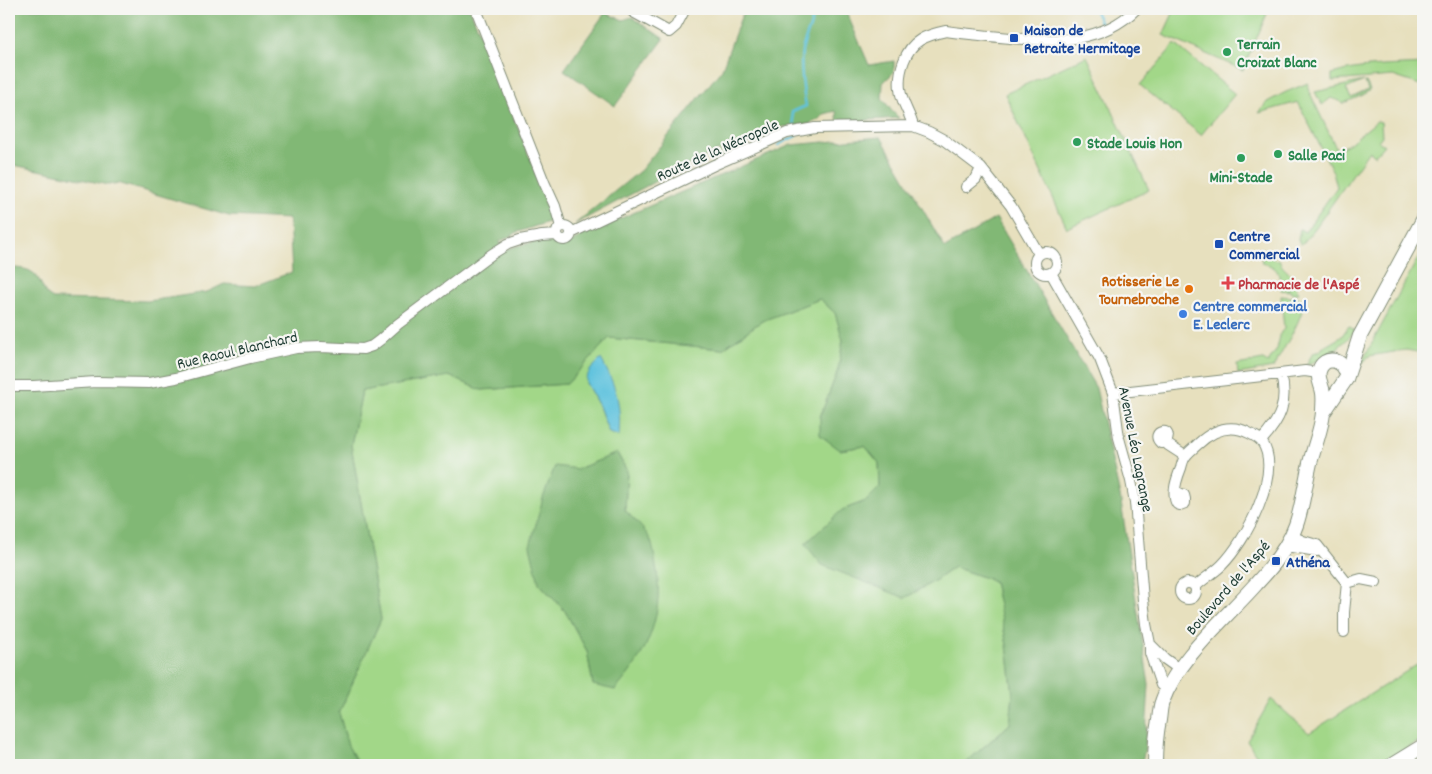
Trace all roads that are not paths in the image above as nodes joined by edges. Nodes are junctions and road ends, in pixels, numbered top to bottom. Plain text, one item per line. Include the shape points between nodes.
1 (476, 9) edge
2 (685, 9) edge
3 (1136, 9) edge
4 (633, 12) dead end
5 (913, 126) junction
6 (981, 168) junction
7 (966, 187) dead end
8 (1423, 220) edge
9 (559, 231) junction
10 (1039, 254) junction
11 (1051, 273) junction
12 (1360, 336) junction
13 (1331, 360) junction
14 (1281, 374) junction
15 (1320, 378) junction
16 (1344, 381) junction
17 (9, 386) edge
18 (1113, 393) junction
19 (1323, 414) junction
20 (1261, 441) junction
21 (1166, 442) dead end
22 (1185, 456) junction
23 (1175, 491) dead end
24 (1289, 541) junction
25 (1376, 582) dead end
26 (1347, 583) junction
27 (1195, 587) dead end
28 (1344, 632) dead end
29 (1150, 644) junction
30 (1179, 670) junction
31 (1167, 690) junction
32 (1423, 746) edge
33 (1154, 749) junction
34 (1148, 765) edge
35 (1154, 765) edge
36 (1392, 765) edge

1 - 9 street via 555,206
2 - 4 street via 669,32
3 - 5 street via 1104,31 1067,40 946,32 918,40 908,51 900,73 900,89
5 - 6 street via 944,140
5 - 9 street, Route de la Nécropole via 815,128 787,133 572,234 566,226
6 - 7 street via 976,179
6 - 10 street via 1011,206
8 - 12 street, Boulevard de l'Aspé
9 - 17 street, Rue Raoul Blanchard via 508,244 372,346 296,348 150,382
10 - 11 street via 1035,267 1040,273
10 - 11 street via 1050,253 1055,257 1056,266
11 - 18 street, Avenue Léo Lagrange via 1100,359
12 - 13 street, Boulevard de l'Aspé
12 - 16 street, Boulevard de l'Aspé
13 - 15 street via 1322,364
13 - 16 street via 1344,366
14 - 15 street via 1305,371
14 - 18 street
14 - 20 street via 1283,406 1278,419
15 - 16 street via 1324,386 1332,389
15 - 19 street, Boulevard de l'Aspé
16 - 19 street, Boulevard de l'Aspé
18 - 29 street, Avenue Léo Lagrange via 1119,438 1135,502
19 - 24 street, Boulevard de l'Aspé via 1301,510
20 - 22 street via 1241,428 1217,430
20 - 27 street via 1268,467 1259,506 1235,549 1221,566
21 - 22 street
22 - 23 street
24 - 26 street via 1322,552
24 - 30 street, Boulevard de l'Aspé via 1263,577
25 - 26 street via 1361,579
26 - 28 street
29 - 30 street
29 - 31 street, Avenue Léo Lagrange via 1153,664 1161,685
30 - 31 street, Boulevard de l'Aspé
31 - 33 street, Boulevard de l'Aspé via 1161,703
32 - 36 street
33 - 34 street, Boulevard de l'Aspé
33 - 35 street, Boulevard de l'Aspé

